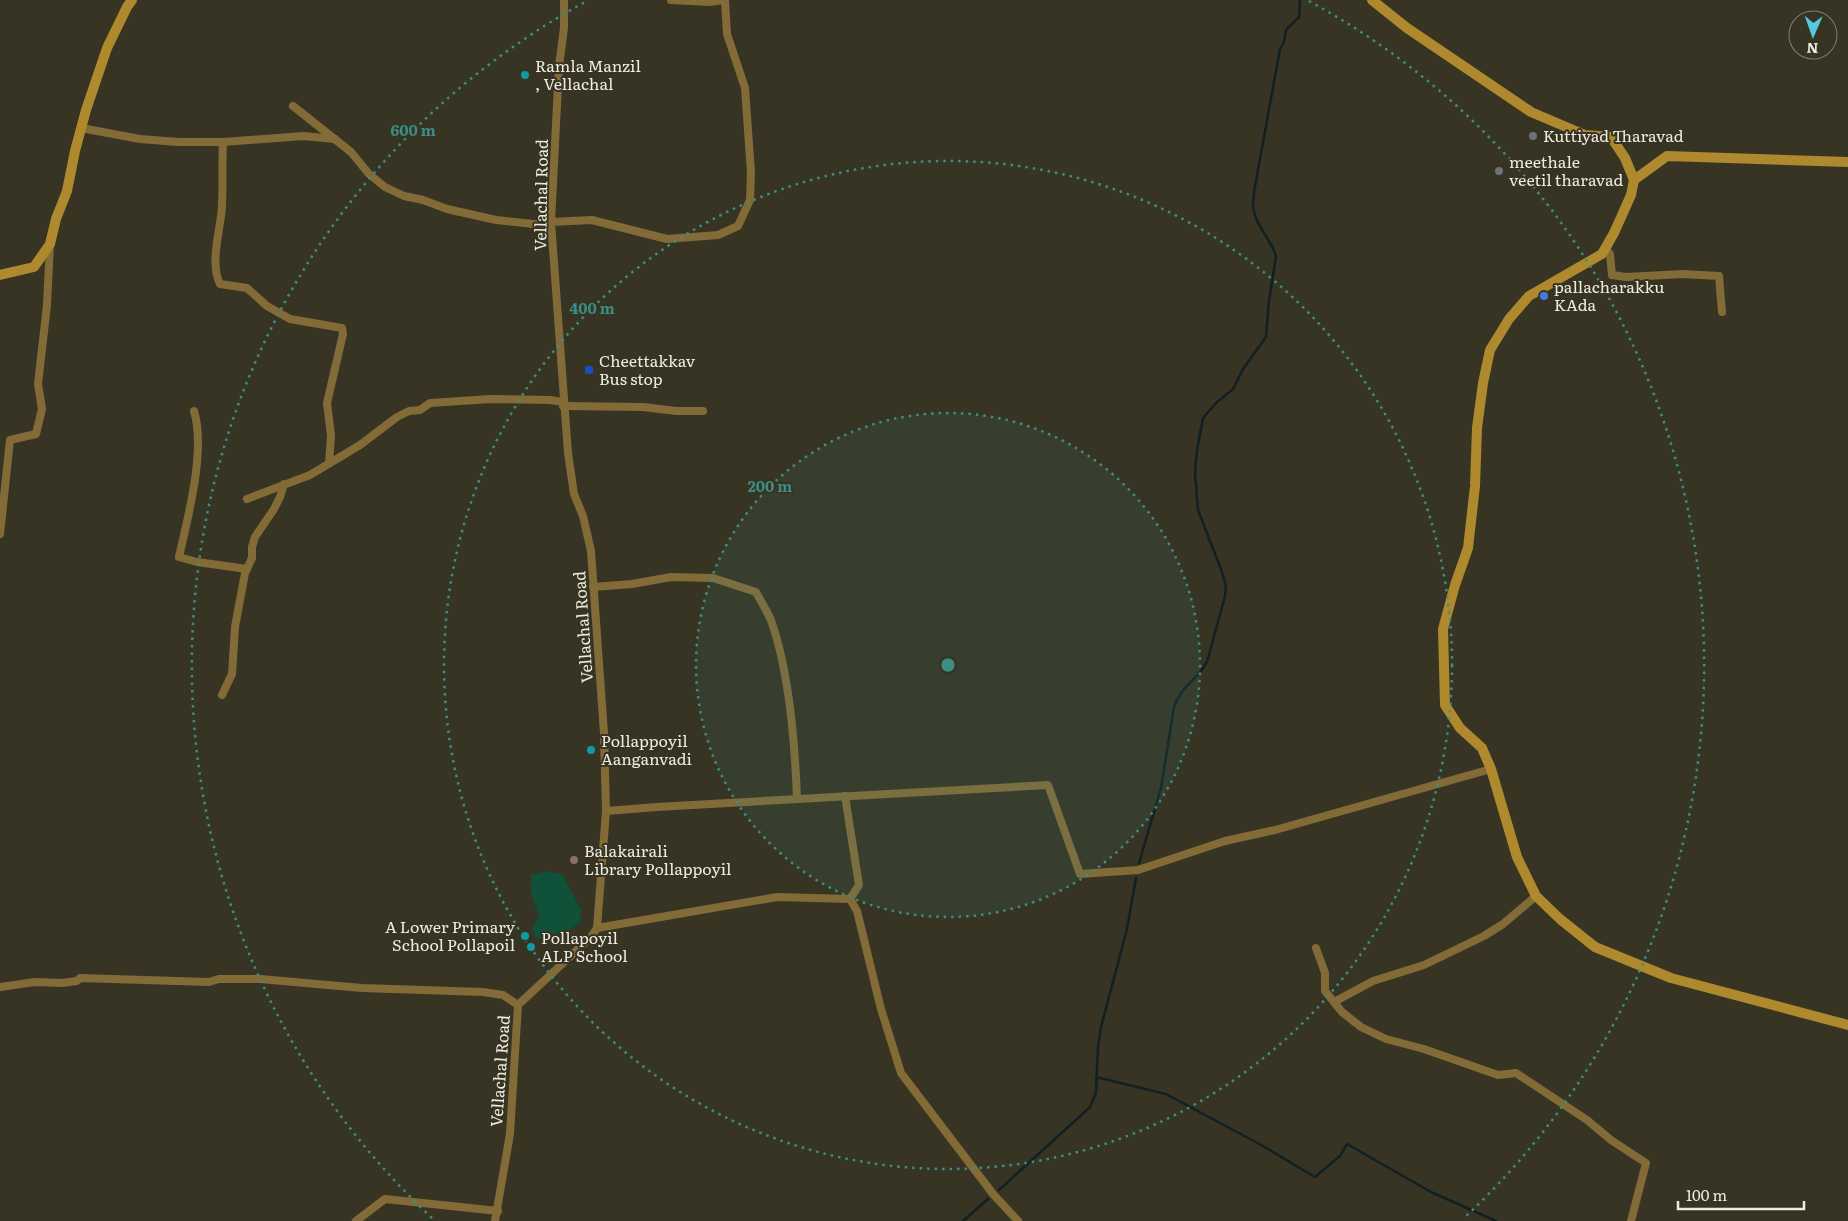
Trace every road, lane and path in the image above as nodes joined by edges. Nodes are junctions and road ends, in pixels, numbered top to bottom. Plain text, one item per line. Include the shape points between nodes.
1 (132, 0) edge
2 (564, 0) edge
3 (671, 0) edge
4 (724, 0) edge
5 (1372, 0) edge
6 (293, 106) dead end
7 (81, 128) junction
8 (336, 139) junction
9 (223, 142) junction
10 (1848, 162) edge
11 (1634, 180) junction
12 (551, 224) junction
13 (50, 244) junction
14 (1605, 248) junction
15 (0, 275) edge
16 (1722, 312) dead end
17 (563, 404) junction
18 (194, 410) dead end
19 (703, 411) dead end
20 (328, 463) junction
21 (284, 484) junction
22 (247, 499) dead end
23 (0, 534) edge
24 (247, 569) junction
25 (593, 587) junction
26 (222, 695) dead end
27 (1491, 769) junction
28 (845, 796) junction
29 (797, 799) junction
30 (606, 811) junction
31 (1536, 896) junction
32 (850, 899) junction
33 (597, 928) junction
34 (1316, 948) dead end
35 (0, 987) edge
36 (1334, 1002) junction
37 (518, 1005) junction
38 (1848, 1025) edge
39 (498, 1211) junction
40 (356, 1221) edge
41 (496, 1221) edge
42 (1018, 1221) edge
43 (1631, 1221) edge

1 - 7 street via 107,48
2 - 12 street, Vellachal Road
3 - 4 street
4 - 12 street via 728,34 745,88 751,174 750,200 738,226 718,235 667,239 592,220
5 - 11 street via 1532,112 1585,134 1611,137
6 - 8 street
7 - 9 street via 140,139
7 - 13 street via 67,191
8 - 9 street via 303,136
8 - 12 street via 369,174 404,196 496,220
9 - 20 street via 222,206 216,268 220,284 247,288 267,306 290,319 342,328 327,404 332,435
10 - 11 street via 1667,156
11 - 14 street
12 - 17 street, Vellachal Road
13 - 15 street via 34,267
13 - 23 street via 38,384 42,409 36,434 10,440
14 - 16 street via 1610,254 1612,275 1718,276
14 - 27 street via 1602,254 1529,296 1509,319 1490,350 1477,428 1469,540 1444,628 1443,672 1445,705 1460,728 1482,748
17 - 19 street
17 - 20 street via 550,400 491,399 430,403 420,410 397,417 360,445
17 - 25 street, Vellachal Road via 574,494 591,551
18 - 24 street via 197,467 179,557
20 - 21 street via 310,475
21 - 22 street
21 - 24 street via 274,509 255,537
24 - 26 street via 235,627 232,674
25 - 29 street via 671,577 713,578 756,592 771,622 782,661
25 - 30 street, Vellachal Road via 604,733
27 - 28 street via 1224,841 1138,870 1080,874 1048,785
27 - 31 street via 1517,857
28 - 29 street
28 - 32 street via 859,885
29 - 30 street
30 - 33 street, Vellachal Road
31 - 36 street via 1484,936 1424,965 1373,981
31 - 38 street via 1594,947 1671,978
32 - 33 street via 778,897
32 - 42 street via 857,911 881,1009 901,1073 993,1194
33 - 37 street, Vellachal Road via 591,938
34 - 36 street via 1325,973 1325,991
35 - 37 street via 88,978 209,982 260,979 362,988 483,992 503,995
36 - 43 street via 1361,1027 1386,1039 1498,1075 1516,1073 1587,1120 1646,1164
37 - 39 street, Vellachal Road via 510,1134
39 - 40 street via 385,1199
39 - 41 street, Vellachal Road

